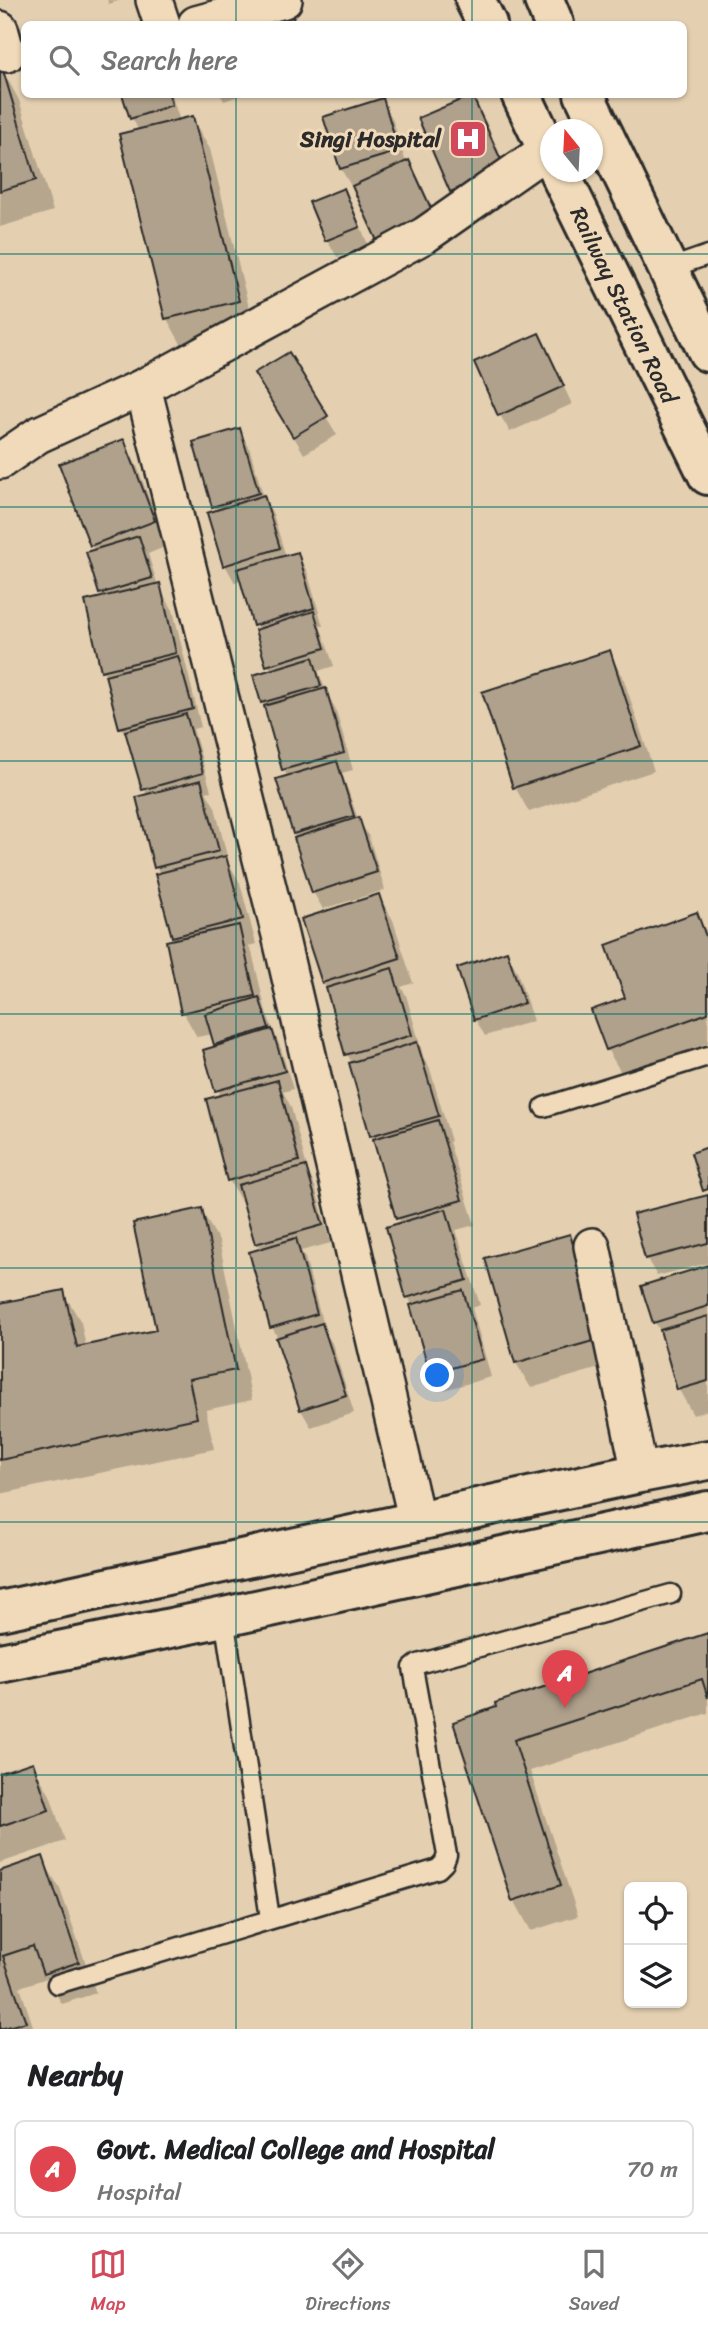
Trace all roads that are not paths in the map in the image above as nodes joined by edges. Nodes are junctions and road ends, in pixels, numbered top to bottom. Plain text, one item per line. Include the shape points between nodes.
1 (154, 0) edge
2 (284, 0) edge
3 (475, 0) edge
4 (544, 0) edge
5 (161, 21) edge
6 (208, 21) edge
7 (486, 21) edge
8 (553, 21) edge
9 (523, 98) edge
10 (586, 98) edge
11 (540, 133) edge
12 (540, 165) edge
13 (564, 182) edge
14 (708, 255) edge
15 (668, 269) junction
16 (708, 352) edge
17 (143, 387) junction
18 (0, 461) edge
19 (708, 475) edge
20 (708, 1056) edge
21 (544, 1107) dead end
22 (592, 1246) dead end
23 (708, 1460) edge
24 (640, 1473) junction
25 (708, 1511) edge
26 (417, 1522) junction
27 (671, 1594) dead end
28 (0, 1611) edge
29 (224, 1617) junction
30 (0, 1663) edge
31 (270, 1918) junction
32 (57, 1984) dead end

1 - 5 street
2 - 6 street
3 - 7 main road
4 - 8 main road
9 - 11 main road, Railway Station Road
10 - 15 main road
12 - 17 street via 425,235
13 - 19 main road, Railway Station Road
14 - 15 lane
15 - 16 main road
17 - 18 street via 38,435
17 - 26 street via 280,935
20 - 21 lane
22 - 24 street
23 - 24 main road
24 - 26 main road
25 - 29 main road
26 - 28 main road
27 - 31 lane via 413,1668 447,1855 444,1863 438,1869
29 - 30 main road
29 - 31 lane
31 - 32 lane

